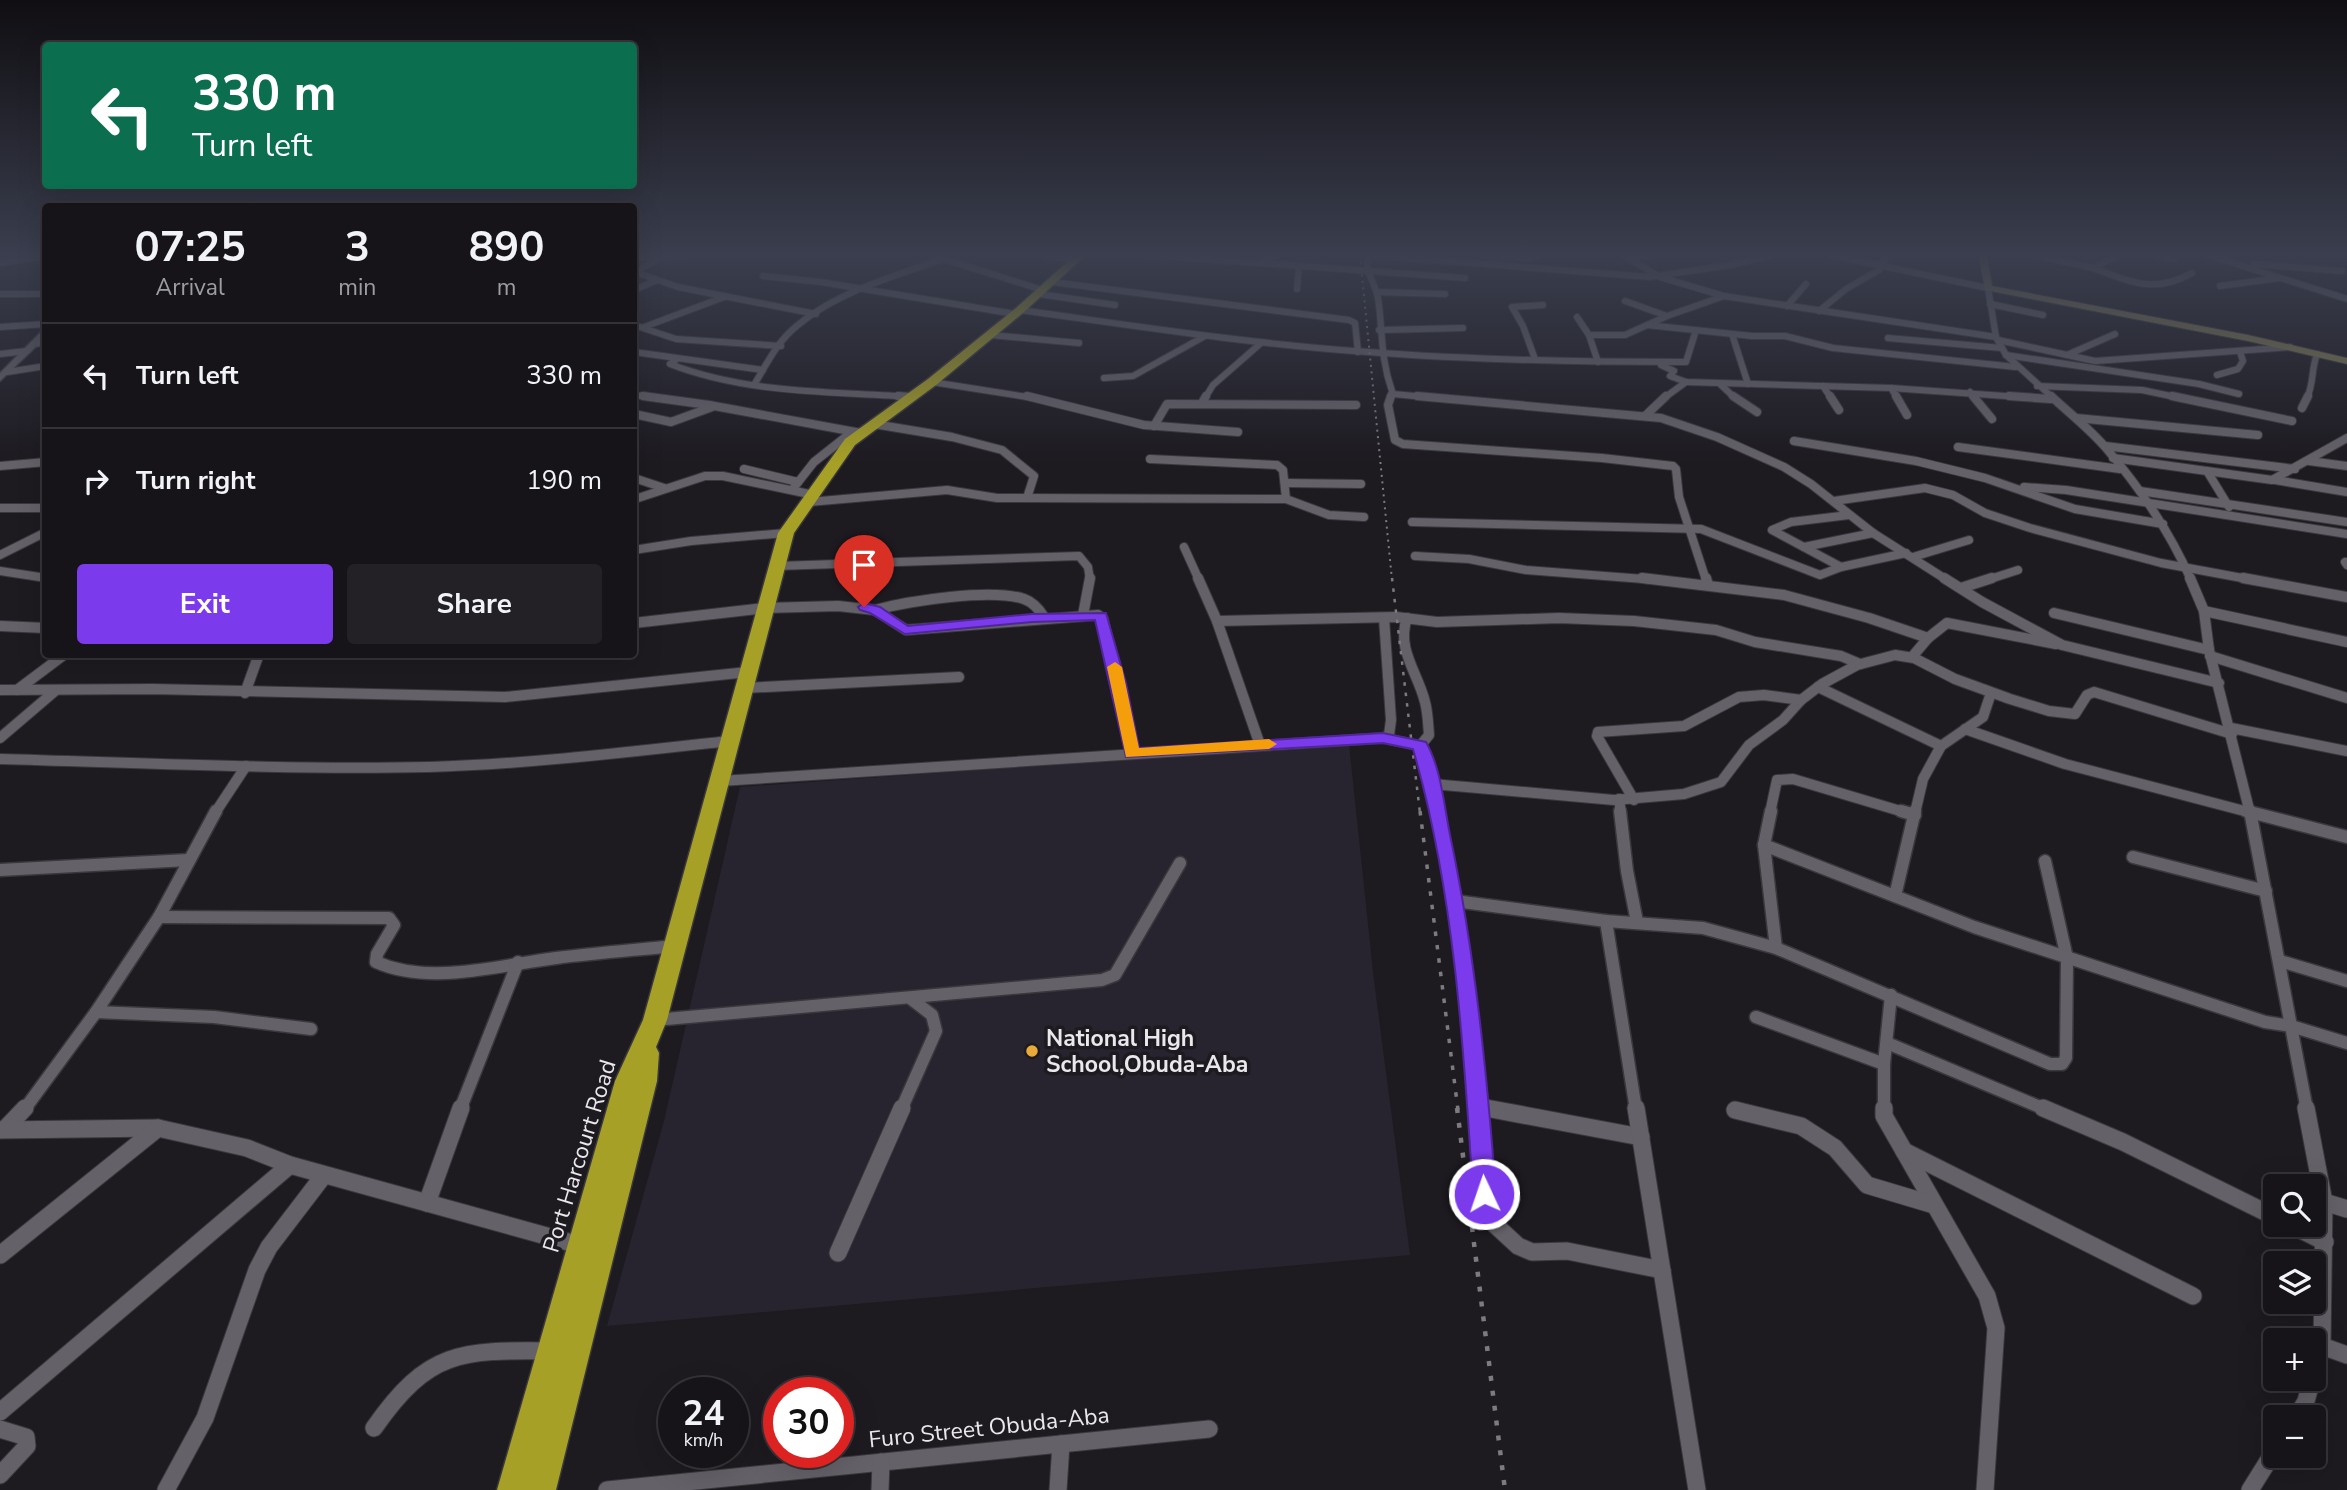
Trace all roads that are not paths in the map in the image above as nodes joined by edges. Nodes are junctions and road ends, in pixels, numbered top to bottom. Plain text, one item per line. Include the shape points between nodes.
1 (38, 325) edge
2 (637, 325) edge
3 (651, 325) edge
4 (800, 325) edge
5 (1002, 325) edge
6 (1112, 325) edge
7 (1354, 325) edge
8 (1379, 325) edge
9 (1522, 325) edge
10 (1582, 325) edge
11 (1647, 325) joint
12 (1891, 325) edge
13 (1995, 325) edge
14 (2175, 325) edge
15 (0, 327) edge
16 (644, 327) junction
17 (1463, 328) dead end
18 (1379, 330) junction
19 (1696, 330) junction
20 (1732, 334) junction
21 (2115, 334) dead end
22 (989, 335) junction
23 (1589, 335) junction
24 (42, 336) edge
25 (1205, 337) junction
26 (1888, 338) dead end
27 (1079, 342) dead end
28 (42, 343) edge
29 (1261, 343) junction
30 (35, 344) junction
31 (2000, 345) junction
32 (781, 346) junction
33 (2290, 347) junction
34 (27, 351) junction
35 (637, 352) edge
36 (1358, 352) junction
37 (1382, 353) junction
38 (0, 354) edge
39 (2240, 354) junction
40 (2317, 354) junction
41 (2067, 355) junction
42 (677, 359) junction
43 (1535, 359) junction
44 (2347, 361) edge
45 (1598, 362) junction
46 (1659, 364) junction
47 (42, 366) edge
48 (2016, 367) junction
49 (763, 370) junction
50 (4, 371) edge
51 (2217, 375) dead end
52 (1104, 378) dead end
53 (932, 382) junction
54 (1686, 382) junction
55 (1720, 384) junction
56 (1748, 384) junction
57 (754, 385) junction
58 (1823, 386) junction
59 (2037, 386) junction
60 (1891, 388) junction
61 (1970, 392) junction
62 (1392, 394) junction
63 (2239, 394) dead end
64 (637, 395) edge
65 (912, 397) junction
66 (2050, 399) junction
67 (1202, 403) junction
68 (1356, 405) dead end
69 (714, 406) junction
70 (2302, 408) dead end
71 (1839, 410) dead end
72 (1757, 412) dead end
73 (637, 415) edge
74 (1646, 415) junction
75 (1907, 415) dead end
76 (2076, 418) junction
77 (1992, 419) dead end
78 (2292, 421) dead end
79 (1154, 426) junction
80 (862, 430) junction
81 (1238, 432) dead end
82 (2258, 435) dead end
83 (2347, 438) edge
84 (1794, 441) dead end
85 (2105, 446) junction
86 (1958, 447) dead end
87 (2113, 458) junction
88 (1150, 460) dead end
89 (2309, 461) junction
90 (42, 462) edge
91 (0, 466) edge
92 (2347, 466) edge
93 (744, 469) dead end
94 (2120, 469) junction
95 (2295, 469) junction
96 (2207, 471) junction
97 (637, 479) edge
98 (2275, 480) junction
99 (1285, 483) junction
100 (1361, 484) dead end
101 (795, 486) junction
102 (2013, 486) junction
103 (664, 488) junction
104 (2140, 491) junction
105 (2347, 492) edge
106 (637, 498) edge
107 (1027, 498) junction
108 (812, 499) junction
109 (1286, 499) junction
110 (1834, 501) junction
111 (2227, 503) junction
112 (2150, 505) junction
113 (0, 508) edge
114 (42, 508) edge
115 (1849, 515) junction
116 (2233, 516) junction
117 (1364, 517) dead end
118 (1412, 522) dead end
119 (2347, 522) edge
120 (2163, 524) junction
121 (1689, 528) junction
122 (786, 533) junction
123 (1873, 533) junction
124 (42, 534) edge
125 (2347, 534) edge
126 (1969, 540) dead end
127 (1184, 547) dead end
128 (1804, 547) junction
129 (637, 550) edge
130 (0, 555) edge
131 (1909, 555) junction
132 (1415, 556) dead end
133 (777, 566) junction
134 (1841, 567) junction
135 (2187, 567) junction
136 (2018, 570) dead end
137 (0, 571) edge
138 (42, 577) edge
139 (1708, 585) junction
140 (1961, 588) junction
141 (2347, 598) edge
142 (765, 608) junction
143 (875, 610) junction
144 (2204, 611) junction
145 (2054, 613) dead end
146 (1083, 615) junction
147 (1044, 617) junction
148 (1384, 618) junction
149 (1407, 618) junction
150 (1217, 621) junction
151 (637, 623) edge
152 (0, 626) edge
153 (42, 628) edge
154 (1928, 638) junction
155 (2347, 642) edge
156 (2062, 645) junction
157 (2209, 653) junction
158 (1912, 657) junction
159 (60, 658) edge
160 (258, 658) edge
161 (1860, 664) junction
162 (958, 677) dead end
163 (746, 680) junction
164 (2219, 683) junction
165 (1818, 687) junction
166 (17, 690) junction
167 (0, 691) edge
168 (55, 691) junction
169 (245, 693) junction
170 (1991, 693) junction
171 (2347, 698) edge
172 (1801, 700) junction
173 (1965, 729) junction
174 (2232, 731) junction
175 (0, 738) edge
176 (1383, 738) junction
177 (729, 741) junction
178 (1260, 745) junction
179 (1420, 746) junction
180 (1941, 746) junction
181 (2347, 751) edge
182 (1132, 753) junction
183 (3, 762) edge
184 (246, 766) junction
185 (720, 781) junction
186 (1432, 784) junction
187 (1619, 799) junction
188 (1634, 800) junction
189 (2250, 810) junction
190 (1915, 815) junction
191 (2347, 836) edge
192 (1764, 845) junction
193 (2133, 858) dead end
194 (188, 860) junction
195 (2045, 861) dead end
196 (1180, 863) dead end
197 (0, 870) edge
198 (2266, 891) junction
199 (1895, 896) junction
200 (1455, 901) junction
201 (159, 917) junction
202 (1606, 921) junction
203 (1637, 922) junction
204 (674, 946) junction
205 (1776, 948) junction
206 (2067, 958) junction
207 (2280, 961) junction
208 (518, 962) junction
209 (2347, 981) edge
210 (1891, 995) junction
211 (910, 998) junction
212 (96, 1012) junction
213 (1756, 1017) dead end
214 (2291, 1026) junction
215 (311, 1029) dead end
216 (651, 1031) junction
217 (1887, 1043) junction
218 (2347, 1043) edge
219 (1884, 1064) junction
220 (1478, 1107) junction
221 (1735, 1110) dead end
222 (158, 1128) junction
223 (1, 1131) edge
224 (1641, 1137) junction
225 (1904, 1151) junction
226 (290, 1165) junction
227 (2319, 1174) edge
228 (324, 1175) junction
229 (426, 1203) junction
230 (2326, 1203) edge
231 (1934, 1205) junction
232 (2347, 1209) edge
233 (2263, 1211) edge
234 (2315, 1237) edge
235 (2325, 1237) edge
236 (2325, 1242) junction
237 (582, 1246) junction
238 (838, 1253) dead end
239 (0, 1255) edge
240 (1662, 1270) junction
241 (2193, 1296) dead end
242 (2323, 1328) edge
243 (2326, 1347) edge
244 (553, 1351) junction
245 (2347, 1355) edge
246 (0, 1412) edge
247 (374, 1428) dead end
248 (0, 1429) edge
249 (1209, 1429) dead end
250 (1061, 1444) junction
251 (881, 1462) junction
252 (2264, 1468) edge
253 (0, 1475) edge
254 (166, 1490) edge
255 (514, 1490) edge
256 (539, 1490) edge
257 (607, 1490) edge
258 (880, 1490) edge
259 (1058, 1490) edge
260 (1697, 1490) edge
261 (1985, 1490) edge
262 (2250, 1490) edge

1 - 15 street
2 - 16 street
3 - 16 street
4 - 32 street
5 - 22 highway
6 - 25 street
7 - 36 street
8 - 18 street
9 - 43 street
10 - 23 street
11 - 19 street
11 - 23 street via 1621,336
12 - 31 street
13 - 31 street
14 - 33 main road
16 - 32 street via 684,340
17 - 18 street
18 - 37 street
19 - 20 street
19 - 46 street via 1689,360
20 - 48 street via 1785,336 1833,348
20 - 56 street
21 - 41 street
22 - 27 street
22 - 53 highway
23 - 45 street
24 - 30 street
25 - 29 street
25 - 52 street via 1135,374
26 - 31 street
28 - 30 street
29 - 36 street
29 - 67 street via 1213,385
30 - 34 street
31 - 41 street
31 - 48 street
31 - 63 street
32 - 49 street
33 - 39 street
33 - 40 main road
34 - 38 street
34 - 50 street
35 - 42 street
36 - 37 street
37 - 43 street
37 - 62 street
39 - 41 street via 2095,361
39 - 51 street via 2243,361 2238,369
40 - 44 main road
40 - 70 street via 2311,370 2313,386
42 - 49 street
42 - 57 street via 670,364
43 - 45 street
45 - 46 street
46 - 54 street via 1674,371 1670,376
47 - 50 street
48 - 59 street
49 - 57 street
53 - 65 highway
53 - 79 street via 1018,394
54 - 55 street
54 - 74 street
55 - 56 street
55 - 72 street
56 - 58 street
57 - 65 street
58 - 60 street
58 - 71 street
59 - 66 street
59 - 78 street via 2143,390
60 - 61 street
60 - 75 street
61 - 66 street
61 - 77 street
62 - 74 street
62 - 121 street via 1388,405 1395,440 1400,443 1673,467
64 - 69 street
65 - 80 highway
66 - 76 street
67 - 68 street
67 - 79 street via 1164,404
69 - 73 street via 671,422
69 - 80 street
74 - 110 street via 1757,454
76 - 82 street
76 - 85 street
79 - 81 street
80 - 101 street via 814,462
80 - 107 street via 952,437 1005,451 1034,476
80 - 108 highway
83 - 89 street
84 - 102 street via 1916,461
85 - 87 street
85 - 95 street
86 - 94 street
87 - 94 street
87 - 96 street
88 - 99 street via 1274,464 1282,468
89 - 92 street
89 - 95 street
90 - 91 street
93 - 101 street
94 - 104 street
95 - 98 street
96 - 98 street
96 - 111 street
97 - 103 street
98 - 105 street
99 - 100 street
99 - 109 street
101 - 103 street via 705,476
101 - 108 street
102 - 112 street
102 - 120 street via 2075,509
103 - 106 street
104 - 111 street
104 - 112 street
107 - 108 street via 947,490
107 - 109 street
108 - 122 highway
109 - 117 street via 1329,515
110 - 115 street
110 - 135 street via 1925,488 2030,528
111 - 116 street
111 - 119 street
112 - 116 street
112 - 120 street
113 - 114 street
115 - 123 street
115 - 128 street via 1773,527
116 - 125 street
118 - 121 street
120 - 135 street
121 - 134 street via 1816,575
121 - 139 street
122 - 129 street
122 - 133 highway
123 - 128 street
123 - 131 street
124 - 130 street
126 - 131 street
127 - 150 street
128 - 134 street
131 - 134 street
131 - 140 street
132 - 139 street
133 - 142 highway
133 - 146 street via 1079,556 1086,560 1090,583
135 - 141 street
135 - 144 street
136 - 140 street
137 - 138 street
139 - 154 street via 1784,595
140 - 156 street
142 - 143 street
142 - 151 street
142 - 163 highway
143 - 147 street via 905,630
143 - 147 street via 949,599 1016,597 1032,603
144 - 155 street
144 - 157 street
145 - 157 street
146 - 147 street
146 - 182 street via 1103,619
148 - 149 street
148 - 150 street
148 - 176 street via 1391,720
149 - 161 street via 1437,622 1559,618 1691,625 1755,642 1841,656
149 - 179 street via 1407,662 1425,702 1429,735
150 - 178 street
152 - 153 street
154 - 156 street via 1953,623
154 - 158 street
156 - 164 street
157 - 164 street
157 - 171 street
158 - 161 street via 1896,655
158 - 170 street
159 - 166 street
160 - 169 street
161 - 165 street
162 - 163 street
163 - 169 street via 505,696
163 - 177 highway
164 - 174 street
165 - 172 street
165 - 180 street
166 - 167 street
166 - 168 street
168 - 169 street
168 - 175 street
170 - 173 street via 1983,717
170 - 174 street via 2070,715 2094,692
172 - 188 street via 1786,718 1749,745 1735,768 1717,784
172 - 188 street via 1739,697 1684,726 1598,732
173 - 180 street
173 - 189 street via 2065,764
174 - 181 street
174 - 189 street
176 - 178 street
176 - 179 street
177 - 184 street via 493,764
177 - 185 highway
178 - 182 street
179 - 186 street
180 - 190 street via 1923,779
182 - 185 street
183 - 184 street
184 - 194 street
185 - 204 highway
186 - 187 street
186 - 200 street
187 - 188 street
187 - 203 street
189 - 191 street
189 - 198 street
190 - 192 street via 1781,778
190 - 199 street
192 - 199 street
192 - 205 street
193 - 198 street
194 - 197 street
194 - 201 street
195 - 206 street
196 - 211 street via 1115,975 1102,980
198 - 207 street
199 - 206 street
200 - 202 street
200 - 220 street
201 - 208 street via 389,918 394,925 377,954 376,962 382,967 430,972
201 - 212 street
202 - 203 street
202 - 224 street
203 - 205 street via 1703,928
204 - 208 street
204 - 216 highway
205 - 210 street
206 - 210 street via 2066,1058 2062,1064 2050,1064
206 - 214 street via 2265,1022
207 - 209 street
207 - 214 street
208 - 229 street
210 - 217 street
211 - 216 street
211 - 238 street via 933,1013 936,1031
212 - 215 street via 214,1017
212 - 223 street via 20,1115
213 - 219 street
214 - 218 street
214 - 227 street
216 - 237 highway, Port Harcourt Road via 628,1081
216 - 256 highway, Port Harcourt Road via 644,1081
217 - 219 street
217 - 233 street via 2123,1142
219 - 225 street via 1884,1116
220 - 224 street
220 - 240 street via 1484,1194 1498,1230 1532,1252 1567,1251
221 - 231 street via 1781,1118 1816,1133 1867,1185
222 - 223 street
222 - 226 street via 247,1148
222 - 239 street
224 - 240 street
225 - 231 street
225 - 241 street
226 - 228 street
226 - 246 street
228 - 229 street
228 - 254 street via 257,1270 205,1418
229 - 237 street
230 - 232 street
231 - 261 street via 1987,1296 1996,1328
234 - 236 street
235 - 236 street
236 - 242 street
237 - 244 highway, Port Harcourt Road
240 - 260 street
243 - 245 street
244 - 247 street via 477,1351 455,1356 407,1388
244 - 255 highway, Port Harcourt Road
248 - 253 street via 28,1441
249 - 250 street, Furo Street Obuda-Aba
250 - 251 street, Furo Street Obuda-Aba
250 - 259 street
251 - 257 street, Furo Street Obuda-Aba
251 - 258 street
252 - 262 street

